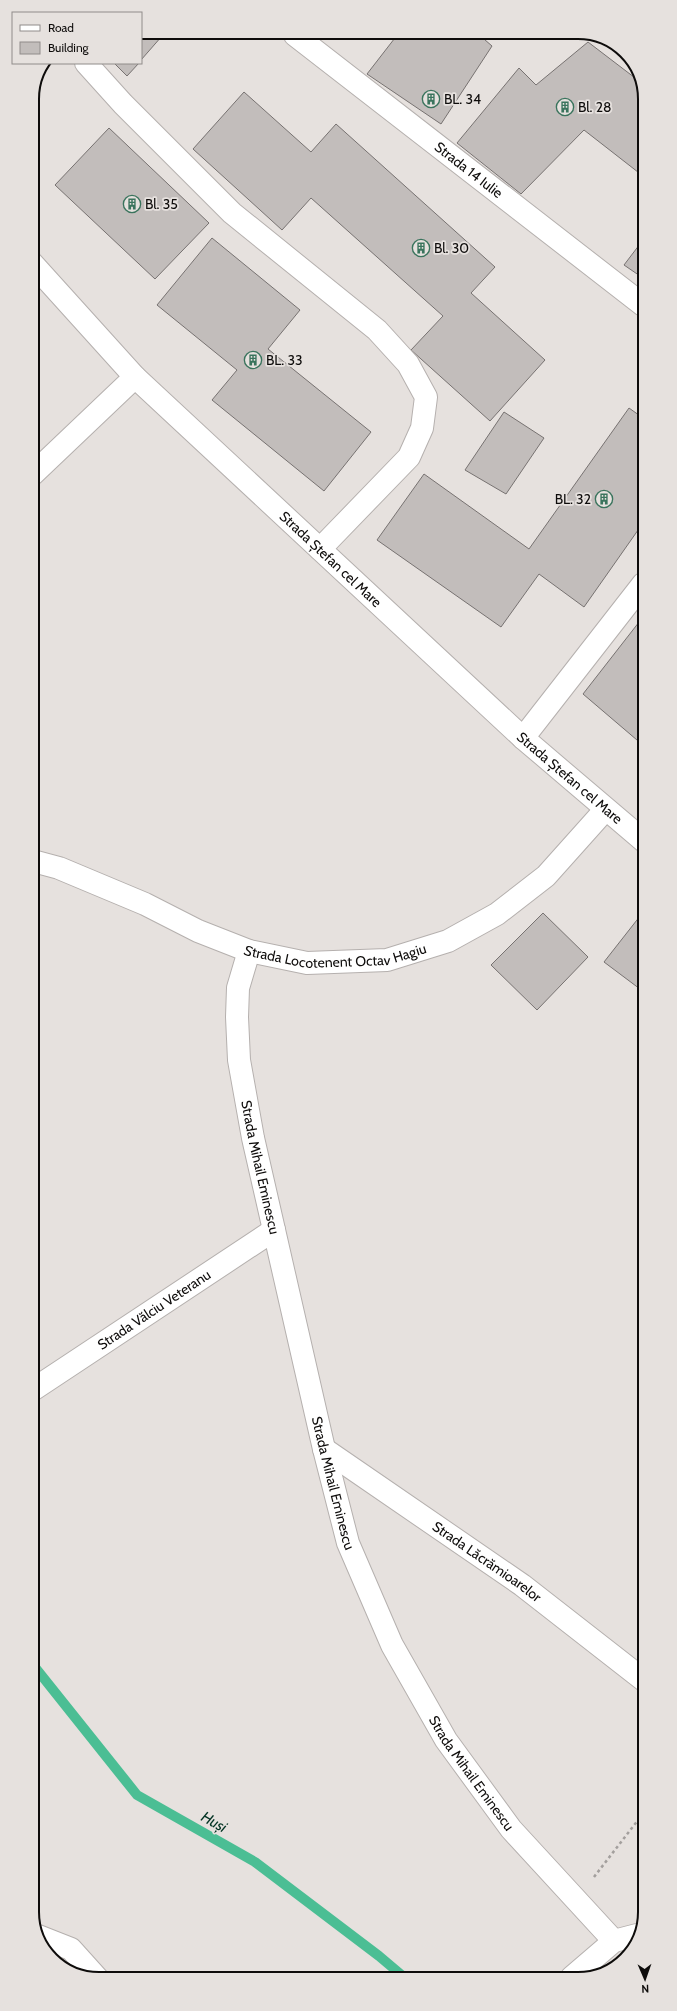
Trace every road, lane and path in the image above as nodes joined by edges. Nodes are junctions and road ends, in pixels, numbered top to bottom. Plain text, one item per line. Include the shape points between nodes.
1 (300, 39) edge
2 (87, 64) edge
3 (39, 271) edge
4 (638, 301) edge
5 (135, 378) junction
6 (39, 468) edge
7 (320, 549) junction
8 (638, 590) edge
9 (523, 738) junction
10 (605, 810) junction
11 (638, 836) edge
12 (39, 863) edge
13 (249, 951) junction
14 (274, 1230) junction
15 (39, 1385) edge
16 (324, 1449) junction
17 (638, 1675) edge
18 (638, 1820) edge
19 (576, 1900) junction
20 (633, 1936) edge
21 (46, 1939) edge
22 (614, 1941) junction
23 (91, 1971) edge
24 (578, 1972) edge

1 - 4 street, Strada 14 Iulie
2 - 7 street via 123,104 232,213 377,330 408,364 426,397 422,428 409,457
3 - 5 street, Strada Ștefan cel Mare
5 - 6 street
5 - 7 street, Strada Ștefan cel Mare
7 - 9 street, Strada Ștefan cel Mare
8 - 9 street
9 - 10 street, Strada Ștefan cel Mare
10 - 11 street, Strada Ștefan cel Mare
10 - 13 street, Strada Locotenent Octav Hagiu via 546,876 497,914 448,941 387,960 345,963 307,963
12 - 13 street, Strada Locotenent Octav Hagiu via 59,868 144,904 198,931
13 - 14 street, Strada Mihail Eminescu via 238,988 239,1060 253,1138
14 - 15 street, Strada Vălciu Veteranu
14 - 16 street, Strada Mihail Eminescu
16 - 17 street, Strada Lăcrămioarelor via 522,1584
16 - 19 street, Strada Mihail Eminescu via 348,1543 392,1645 451,1746 511,1829
18 - 19 path
19 - 22 street, Strada Mihail Eminescu
20 - 22 street
21 - 23 street via 72,1949
22 - 24 street

